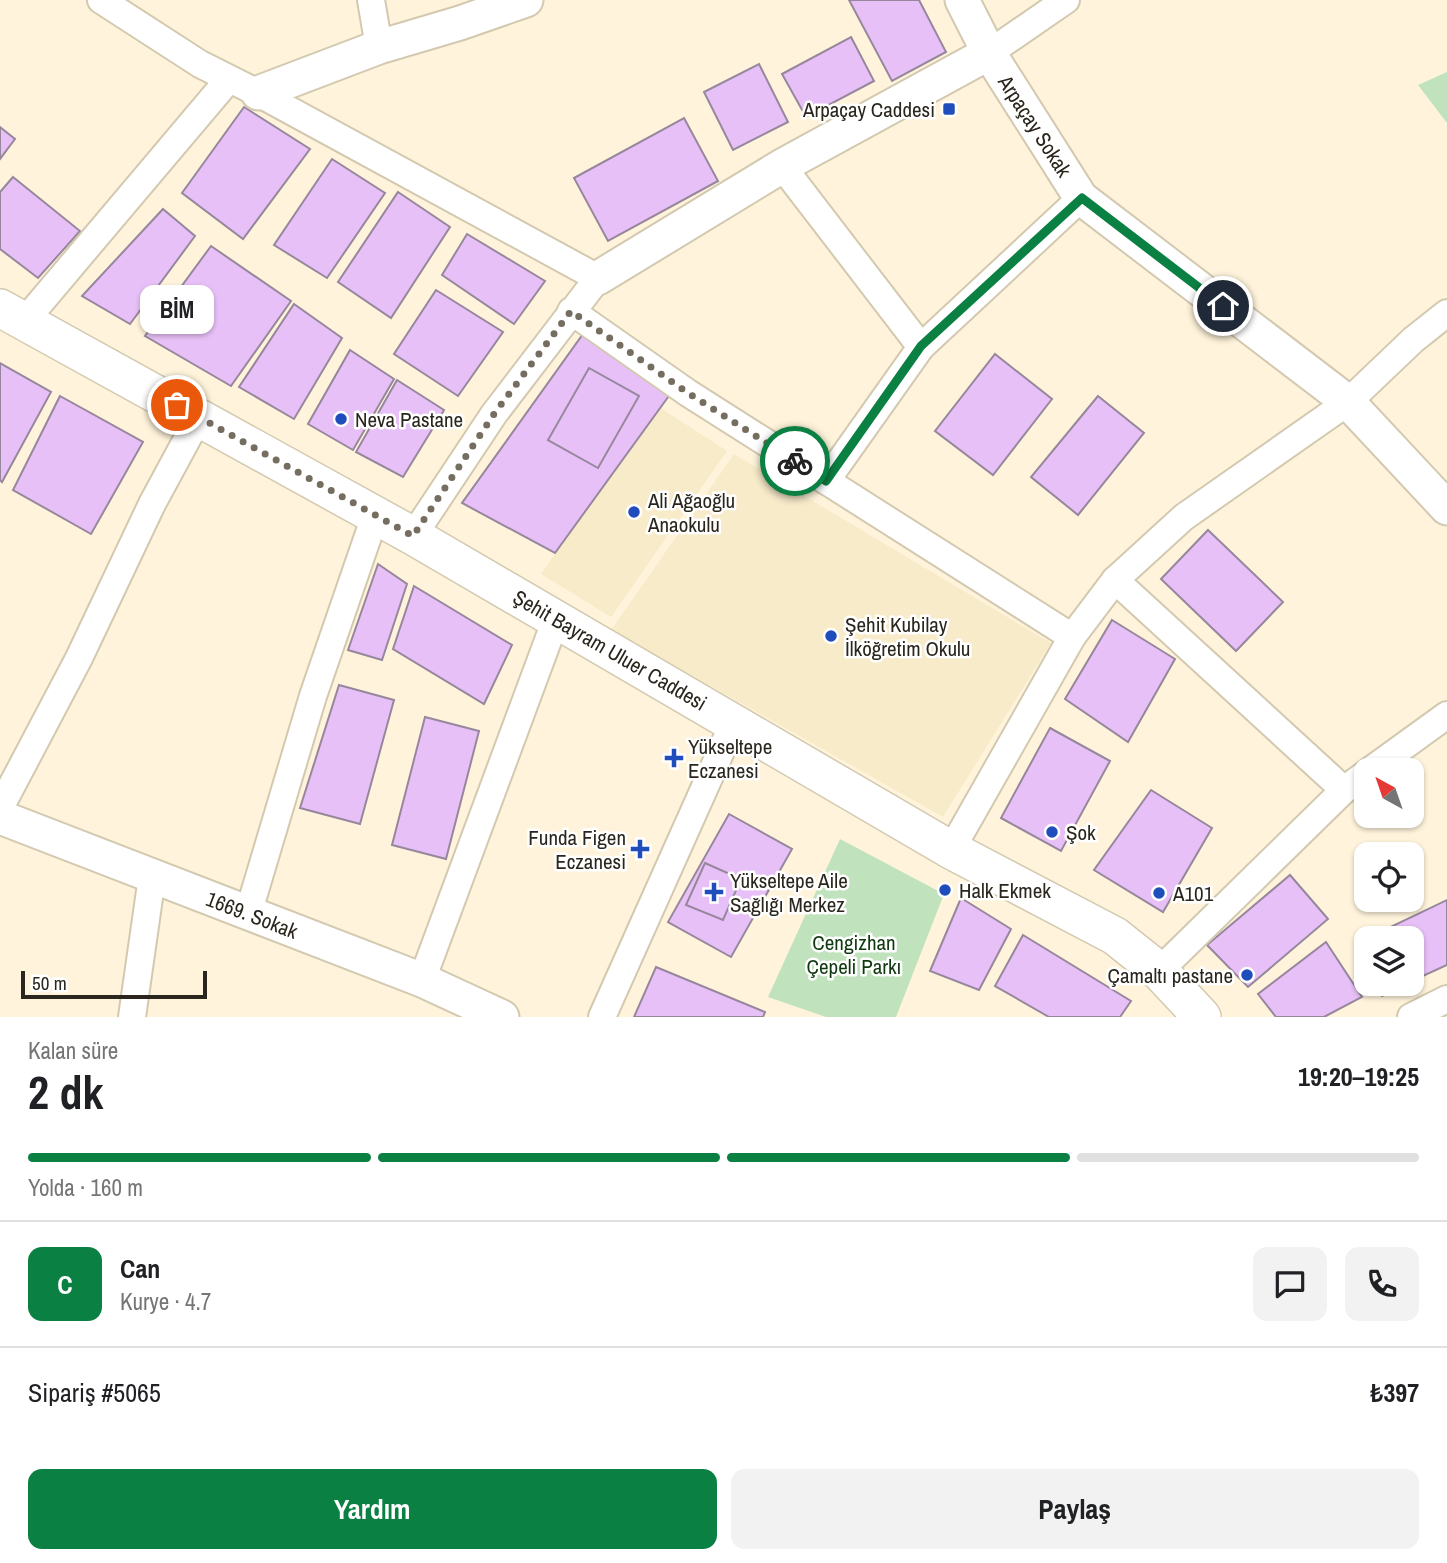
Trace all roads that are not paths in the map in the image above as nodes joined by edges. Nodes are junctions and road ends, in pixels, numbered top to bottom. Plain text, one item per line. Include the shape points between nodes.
1 (101, 0) edge
2 (371, 0) edge
3 (526, 0) edge
4 (962, 0) edge
5 (1066, 0) edge
6 (379, 47) junction
7 (989, 53) junction
8 (244, 86) junction
9 (782, 166) junction
10 (1082, 198) junction
11 (598, 278) junction
12 (571, 311) junction
13 (1447, 313) edge
14 (11, 315) edge
15 (921, 346) junction
16 (1348, 402) junction
17 (199, 417) junction
18 (826, 481) junction
19 (1447, 508) edge
20 (375, 516) junction
21 (413, 536) junction
22 (1115, 580) junction
23 (556, 619) junction
24 (1072, 638) junction
25 (1447, 715) edge
26 (734, 722) junction
27 (1388, 758) edge
28 (1354, 783) edge
29 (1344, 790) junction
30 (0, 808) edge
31 (0, 817) edge
32 (951, 849) junction
33 (152, 877) junction
34 (248, 914) junction
35 (1159, 971) junction
36 (422, 980) junction
37 (1447, 999) edge
38 (132, 1017) edge
39 (502, 1017) edge
40 (602, 1017) edge
41 (1202, 1017) edge
42 (1411, 1017) edge

1 - 8 street
2 - 6 street
3 - 6 street
4 - 7 street, Arpaçay Sokak
5 - 7 street
6 - 8 street
7 - 9 street
7 - 10 street, Arpaçay Sokak
8 - 11 street
8 - 14 street
9 - 11 street
9 - 15 street
10 - 15 street
10 - 16 street, Arpaçay Sokak
11 - 12 street
12 - 18 street
12 - 21 street via 494,414
13 - 16 street
14 - 17 main road, Şehit Bayram Uluer Caddesi
15 - 18 street
16 - 19 street, Arpaçay Sokak
16 - 22 street via 1184,517
17 - 20 main road, Şehit Bayram Uluer Caddesi
17 - 30 street
18 - 24 street
20 - 21 main road, Şehit Bayram Uluer Caddesi
20 - 34 street via 313,696
21 - 23 main road, Şehit Bayram Uluer Caddesi
22 - 24 street
22 - 29 street
23 - 26 main road, Şehit Bayram Uluer Caddesi
23 - 36 street
24 - 32 street
25 - 27 street
26 - 32 main road, Şehit Bayram Uluer Caddesi
26 - 40 street
28 - 29 street
29 - 35 street
31 - 33 street, 1669. Sokak
32 - 35 main road, Şehit Bayram Uluer Caddesi via 1115,936
33 - 34 street, 1669. Sokak
33 - 38 street
34 - 36 street, 1669. Sokak
35 - 41 main road, Şehit Bayram Uluer Caddesi
36 - 39 street, 1669. Sokak
37 - 42 street

